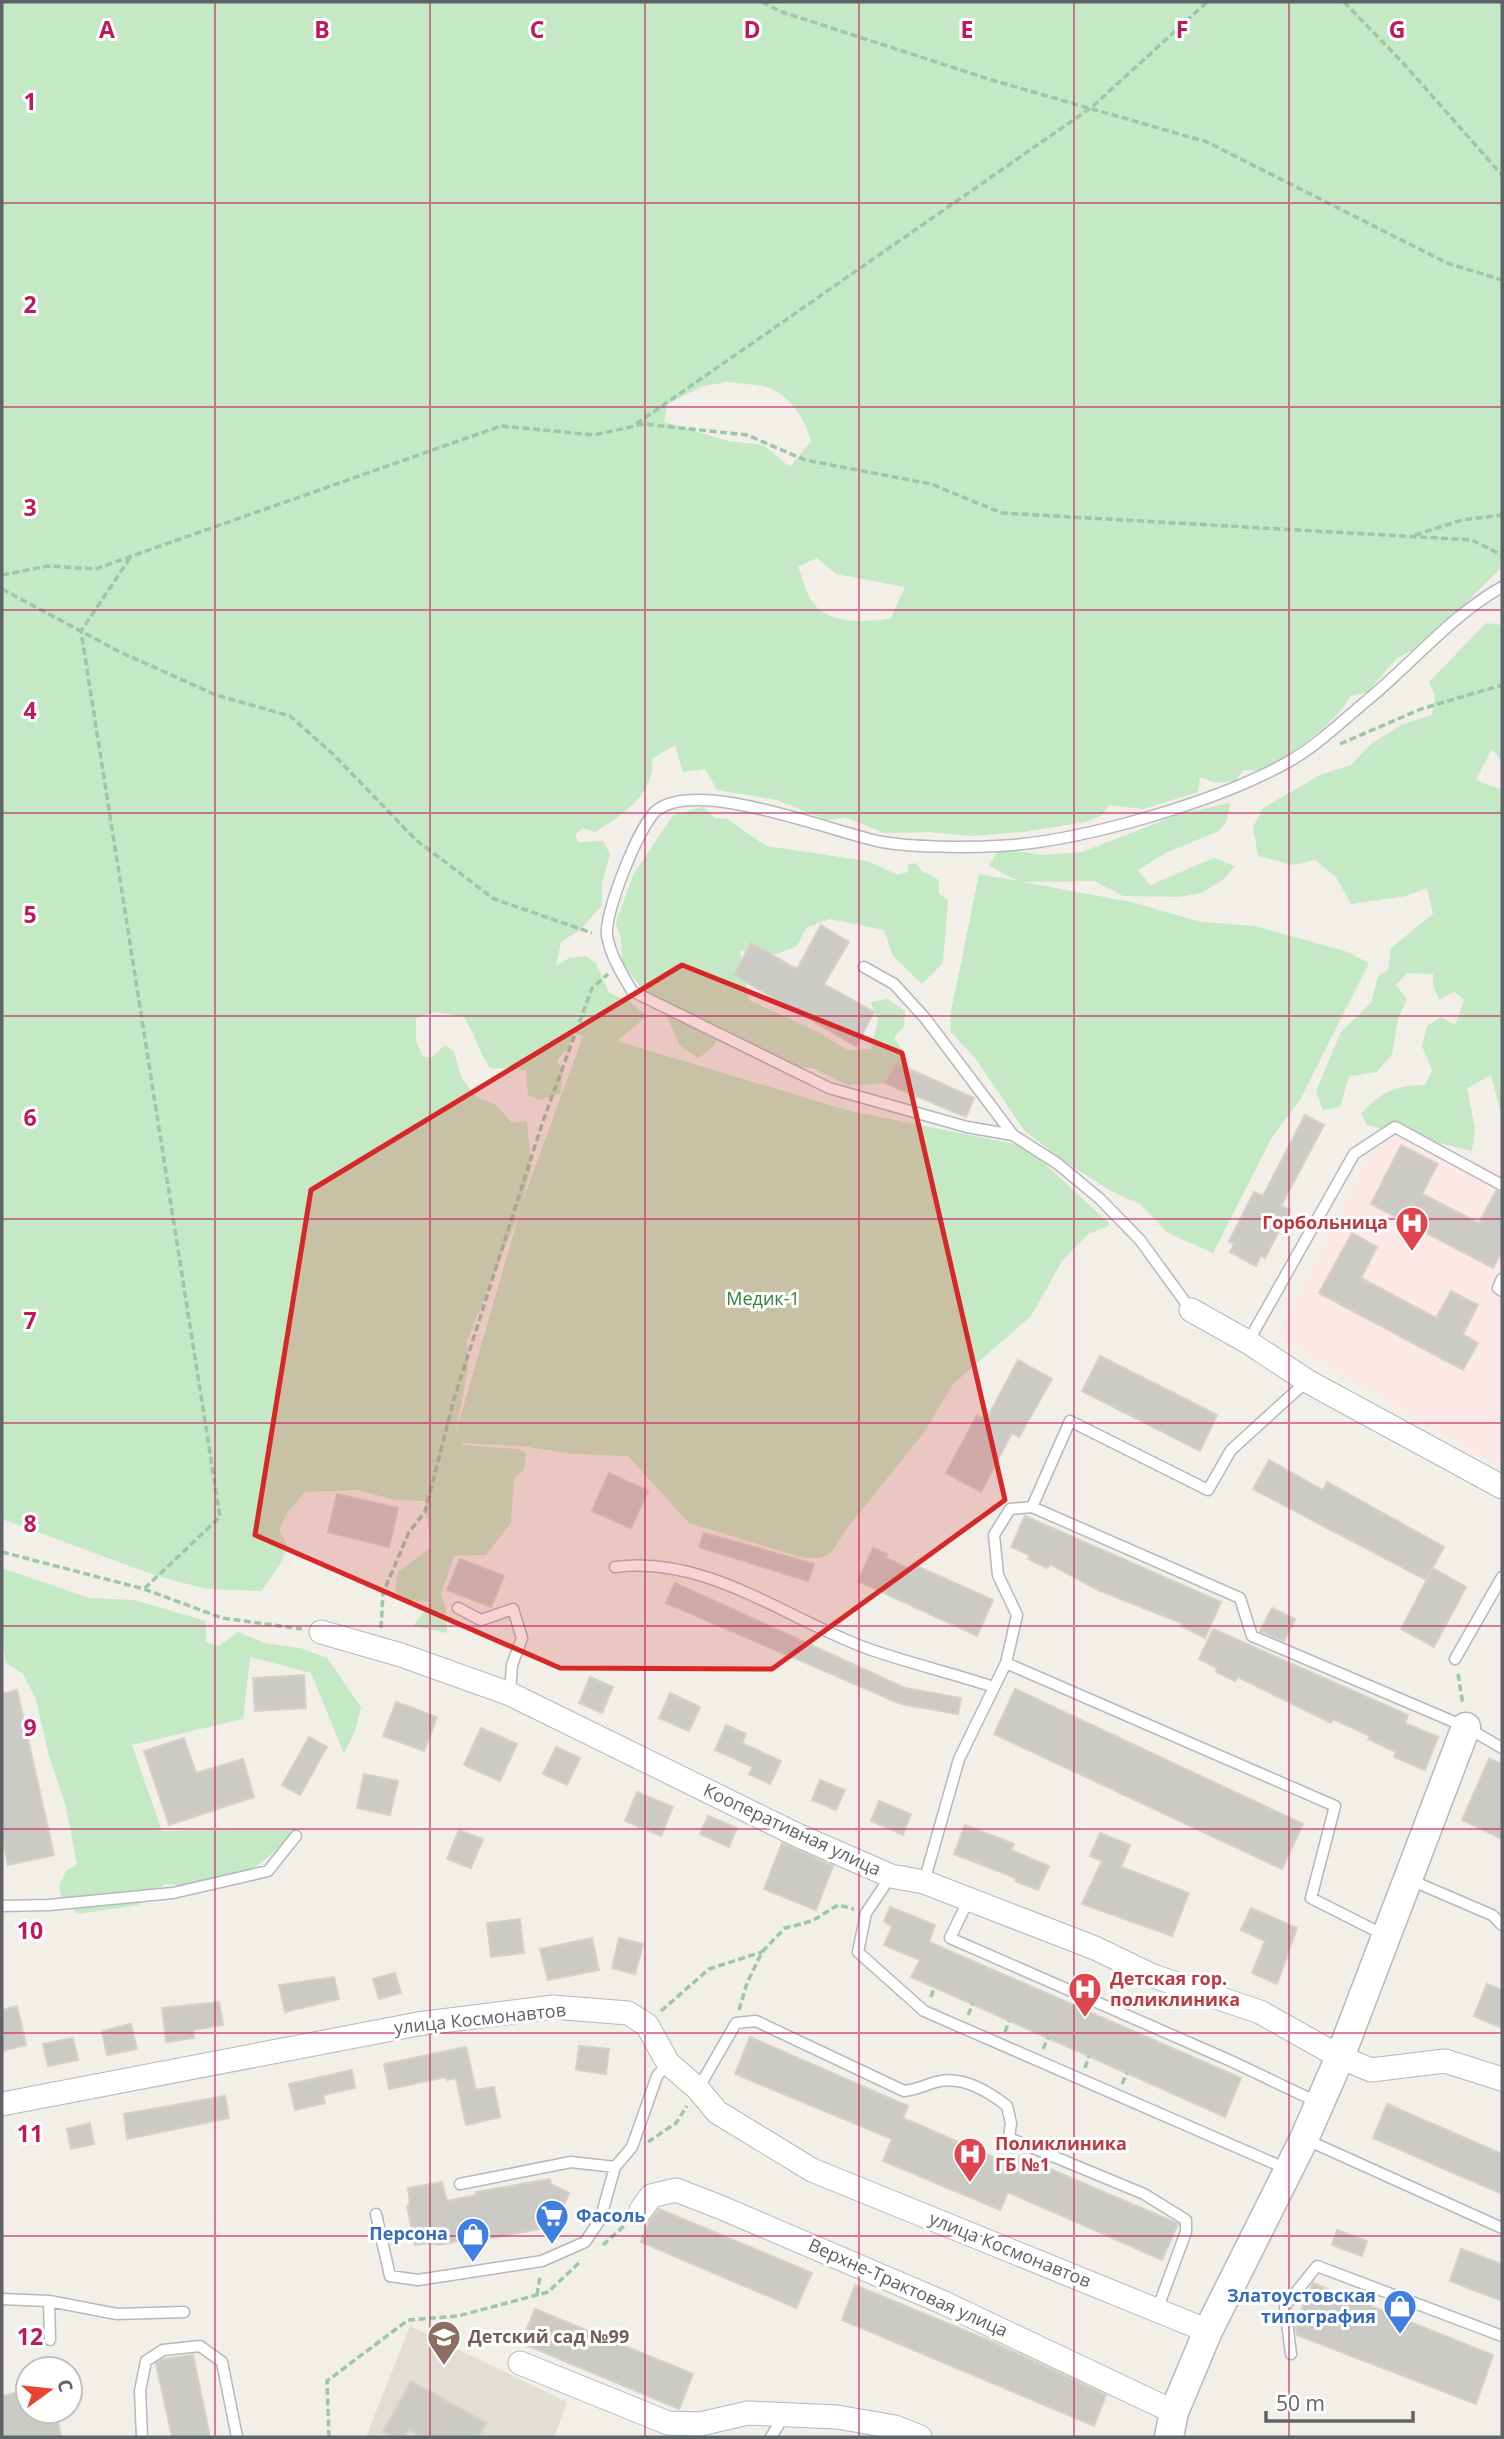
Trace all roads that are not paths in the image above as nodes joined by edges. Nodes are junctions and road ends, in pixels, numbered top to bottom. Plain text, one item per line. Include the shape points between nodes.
1 (1502, 587) edge
2 (864, 967) dead end
3 (1013, 1135) junction
4 (1502, 1185) edge
5 (1502, 1279) edge
6 (1502, 1291) edge
7 (1191, 1310) joint
8 (1248, 1342) junction
9 (1307, 1381) junction
10 (1502, 1487) edge
11 (1032, 1507) junction
12 (615, 1567) dead end
13 (1502, 1577) edge
14 (458, 1608) dead end
15 (321, 1632) road end
16 (1455, 1659) road end
17 (1006, 1663) junction
18 (994, 1687) junction
19 (510, 1694) junction
20 (1466, 1727) junction
21 (1502, 1748) edge
22 (296, 1836) dead end
23 (891, 1877) junction
24 (1408, 1879) junction
25 (924, 1882) junction
26 (969, 1899) junction
27 (2, 1906) edge
28 (1502, 1925) edge
29 (1386, 1936) junction
30 (1340, 2057) junction
31 (668, 2063) junction
32 (1502, 2079) edge
33 (698, 2089) junction
34 (2, 2104) edge
35 (1320, 2104) junction
36 (1304, 2139) junction
37 (615, 2167) junction
38 (1287, 2169) junction
39 (460, 2184) dead end
40 (642, 2210) road end
41 (376, 2214) dead end
42 (1502, 2228) edge
43 (2, 2299) edge
44 (49, 2301) junction
45 (1157, 2310) junction
46 (184, 2312) dead end
47 (1208, 2331) junction
48 (1502, 2336) edge
49 (50, 2340) dead end
50 (1291, 2354) dead end
51 (520, 2363) dead end
52 (784, 2416) junction
53 (1171, 2424) edge
54 (142, 2437) edge
55 (237, 2437) edge
56 (771, 2437) edge
57 (920, 2437) edge

1 - 3 lane via 1475,602 1365,702 1290,761 1178,807 1085,833 996,846 885,842 734,803 688,799 657,810 634,846 607,933 632,991 829,1088 967,1128
2 - 3 lane via 894,984 925,1018
3 - 7 lane via 1100,1199 1140,1240
4 - 8 lane via 1395,1128 1364,1147 1353,1154
5 - 6 lane via 1498,1288
7 - 8 street
8 - 9 street
9 - 10 street
9 - 11 lane via 1231,1451 1208,1490 1070,1421
11 - 17 lane via 1010,1509 994,1535 998,1575 1017,1615
11 - 20 lane via 1240,1598 1252,1636
12 - 18 lane via 634,1564 701,1574 866,1648
13 - 16 lane
14 - 19 lane via 481,1620 513,1609 522,1637 512,1665
15 - 19 street, Кооперативная улица
17 - 18 lane
17 - 29 lane via 1335,1806 1311,1898
18 - 25 lane via 959,1759
19 - 23 street, Кооперативная улица
20 - 21 lane
20 - 24 street
22 - 27 lane via 268,1871 173,1893
23 - 25 street, Кооперативная улица
23 - 38 lane via 866,1913 858,1952 924,2011
24 - 28 lane via 1492,1915
24 - 29 street
25 - 26 street, Кооперативная улица
26 - 30 street, Кооперативная улица via 1096,1948 1153,1976 1260,2012
26 - 35 lane via 950,1938
29 - 30 street
30 - 32 street, Кооперативная улица via 1371,2070 1445,2061
30 - 35 street
31 - 33 street, улица Космонавтов
31 - 34 street, улица Космонавтов via 647,2025 628,2013 553,2007 418,2024
31 - 37 lane via 657,2076 632,2147
33 - 45 street, улица Космонавтов via 717,2112 812,2170
33 - 45 lane via 736,2023 755,2021 904,2091 939,2081 985,2089 1007,2106 1009,2138 1144,2194 1186,2220 1186,2232
35 - 36 street
36 - 38 street
36 - 42 lane
37 - 39 lane via 571,2162
37 - 41 lane via 600,2220 585,2242 542,2261 418,2280 390,2276
38 - 47 street
40 - 53 street, Верхне-Трактовая улица via 651,2196 676,2190 720,2207 943,2302
43 - 44 lane
44 - 46 lane via 117,2314
44 - 49 lane
45 - 47 street, улица Космонавтов
47 - 53 street
48 - 50 lane via 1317,2266 1285,2306
51 - 52 street via 668,2423 700,2424 748,2413
52 - 56 lane
52 - 57 street via 837,2417 895,2427
54 - 55 lane via 140,2391 146,2361 163,2350 200,2346 222,2362

